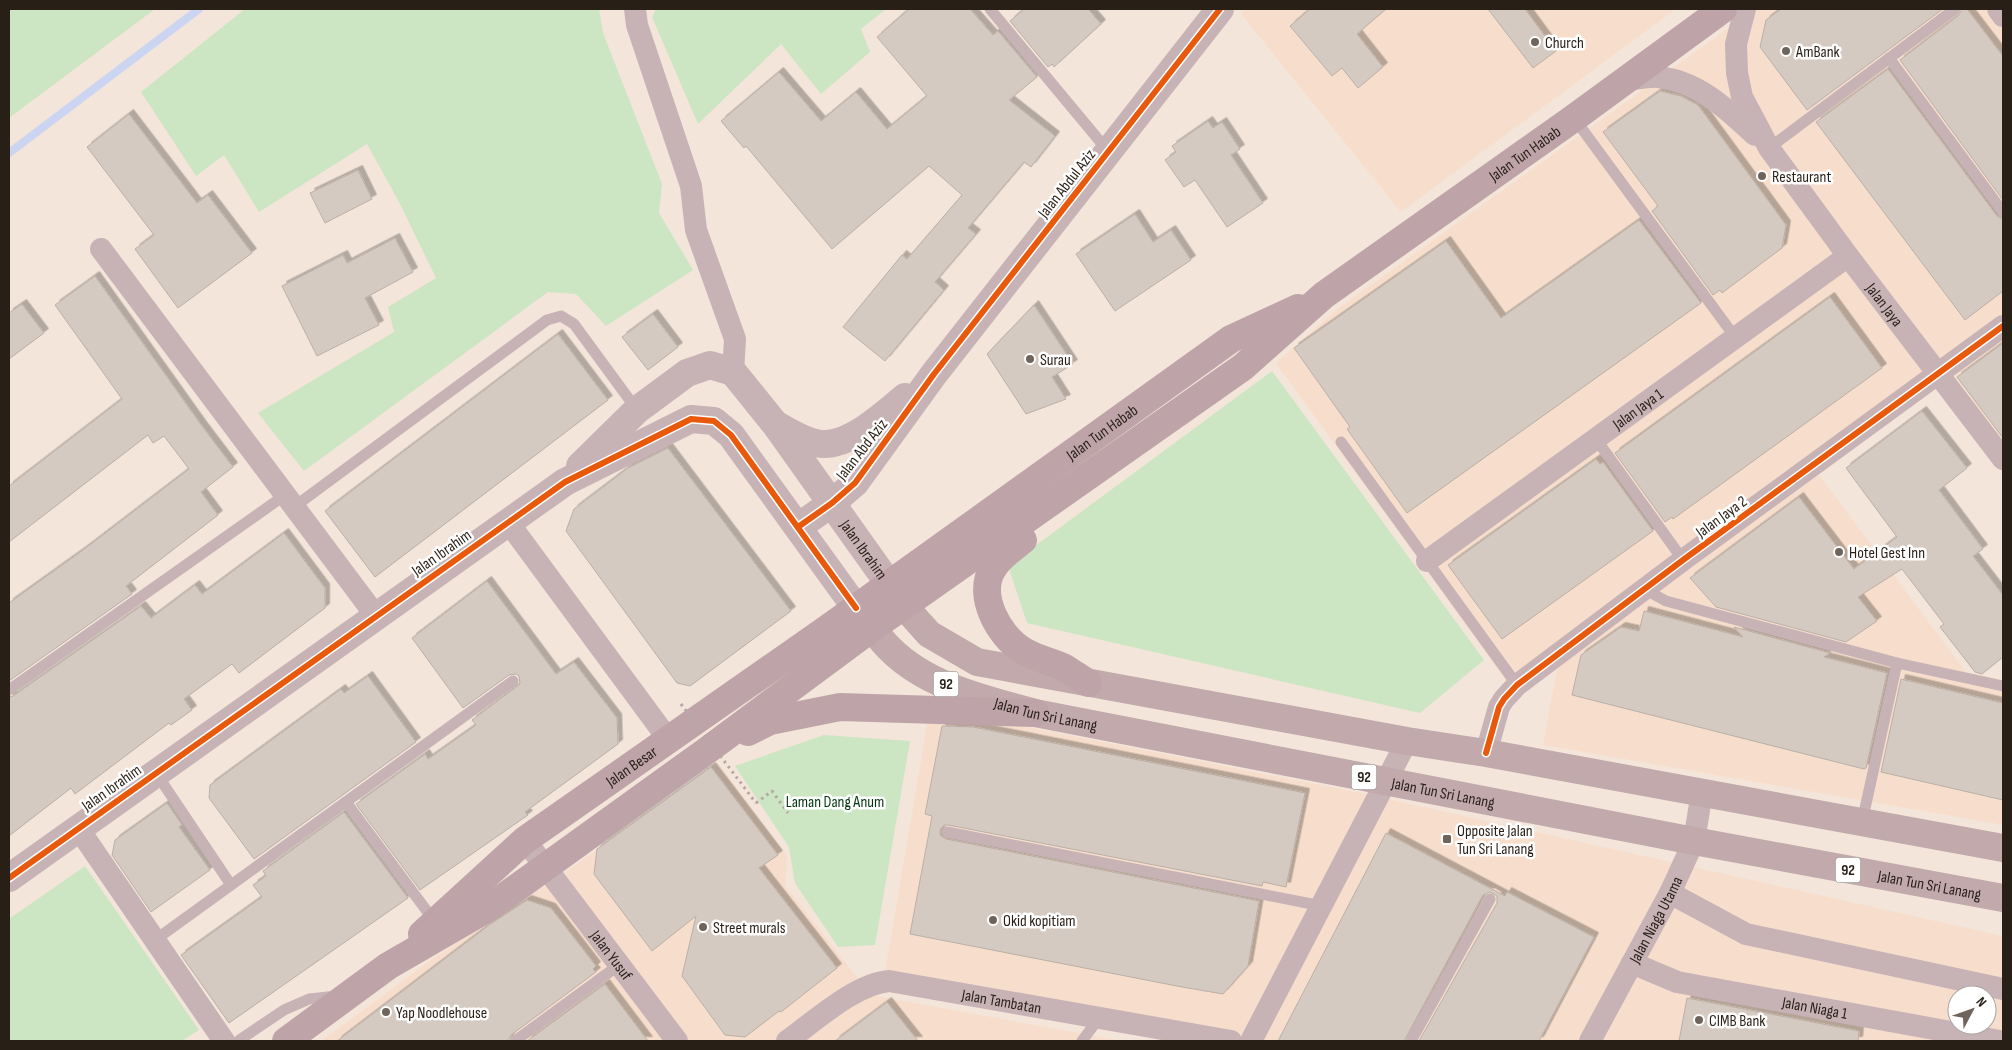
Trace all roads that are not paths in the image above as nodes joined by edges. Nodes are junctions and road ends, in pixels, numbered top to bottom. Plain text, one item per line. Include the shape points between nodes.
1 (635, 9) edge
2 (990, 9) edge
3 (1220, 9) edge
4 (1723, 9) edge
5 (1745, 9) edge
6 (1955, 9) edge
7 (1998, 9) edge
8 (2003, 16) edge
9 (1889, 58) junction
10 (1627, 80) junction
11 (1574, 118) junction
12 (1769, 148) junction
13 (1108, 151) junction
14 (2003, 212) edge
15 (101, 248) dead end
16 (1848, 256) junction
17 (1324, 295) junction
18 (2003, 326) edge
19 (1735, 338) junction
20 (733, 372) junction
21 (934, 374) junction
22 (1939, 374) junction
23 (637, 410) junction
24 (775, 424) junction
25 (1596, 439) junction
26 (1341, 442) dead end
27 (2003, 459) edge
28 (1082, 481) junction
29 (565, 482) junction
30 (290, 501) junction
31 (832, 503) junction
32 (508, 522) junction
33 (798, 527) junction
34 (1427, 560) junction
35 (1683, 560) junction
36 (1644, 589) junction
37 (897, 595) junction
38 (376, 616) junction
39 (864, 618) junction
40 (1897, 663) junction
41 (513, 680) dead end
42 (1088, 683) junction
43 (1517, 685) junction
44 (2003, 686) edge
45 (9, 690) edge
46 (1035, 713) junction
47 (668, 739) junction
48 (1408, 741) junction
49 (705, 752) junction
50 (1486, 752) junction
51 (156, 773) junction
52 (1386, 781) junction
53 (1702, 792) junction
54 (346, 802) junction
55 (1862, 822) junction
56 (78, 828) junction
57 (947, 832) dead end
58 (525, 840) junction
59 (1694, 841) junction
60 (2003, 848) edge
61 (545, 868) junction
62 (9, 878) edge
63 (231, 885) junction
64 (1670, 892) junction
65 (2003, 898) edge
66 (1490, 899) dead end
67 (1322, 906) junction
68 (435, 922) junction
69 (155, 940) junction
70 (1632, 963) junction
71 (620, 965) junction
72 (388, 966) junction
73 (2003, 988) edge
74 (350, 994) junction
75 (1099, 1018) junction
76 (1976, 1039) edge
77 (224, 1041) edge
78 (238, 1041) edge
79 (286, 1041) edge
80 (515, 1041) edge
81 (677, 1041) edge
82 (787, 1041) edge
83 (1082, 1041) edge
84 (1231, 1041) edge
85 (1251, 1041) edge
86 (1411, 1041) edge
87 (1590, 1041) edge
88 (2000, 1041) edge

1 - 20 street via 637,25 691,186 696,230 735,339
2 - 13 lane
3 - 13 street, Jalan Abdul Aziz
4 - 10 highway, Jalan Tun Habab
5 - 12 street, Jalan Jaya via 1736,44 1737,73 1742,97
6 - 9 lane
7 - 8 street
9 - 12 lane
9 - 14 lane
10 - 11 highway, Jalan Tun Habab
10 - 12 street, Jalan Jaya via 1656,76 1708,94
11 - 17 highway, Jalan Tun Habab
11 - 19 lane
12 - 16 street, Jalan Jaya
13 - 21 street, Jalan Abdul Aziz
15 - 30 street
16 - 19 street, Jalan Jaya 1
16 - 22 street, Jalan Jaya
17 - 28 highway, Jalan Tun Habab via 1243,367
17 - 37 highway, Jalan Tun Habab via 1231,339
18 - 22 street, Jalan Jaya 2
19 - 25 street, Jalan Jaya 1
20 - 23 street, Jalan Ibrahim via 710,365 687,372
20 - 24 street, Jalan Ibrahim
21 - 24 street, Jalan Abd Aziz via 872,424 848,439 823,444
21 - 31 street, Jalan Abd Aziz via 856,483
22 - 27 street, Jalan Jaya
22 - 35 street, Jalan Jaya 2
23 - 29 street, Jalan Ibrahim
23 - 30 lane via 574,324 561,316 547,320
24 - 31 street, Jalan Ibrahim
25 - 34 street, Jalan Jaya 1
25 - 35 lane
26 - 34 lane
28 - 37 highway, Jalan Tun Habab
28 - 42 highway via 1034,531 998,562 988,578 988,599 1003,631 1021,650 1065,668
29 - 32 street, Jalan Ibrahim
29 - 33 street, Jalan Ibrahim via 691,419 714,421 731,435
30 - 38 street
30 - 45 lane
31 - 33 street, Jalan Abd Aziz
31 - 37 street, Jalan Ibrahim
32 - 38 street, Jalan Ibrahim
32 - 47 street
33 - 39 street, Jalan Ibrahim
34 - 43 lane
35 - 36 street, Jalan Jaya 2
36 - 40 lane via 1666,601
36 - 43 street, Jalan Jaya 2
37 - 39 highway, Jalan Besar
37 - 42 main road, 92 via 929,634 977,662
38 - 51 street, Jalan Ibrahim
39 - 46 main road, Jalan Tun Sri Lanang / 92 via 891,650 924,674 969,694
39 - 47 highway, Jalan Besar
39 - 49 highway, Jalan Besar
40 - 44 lane
40 - 55 lane
41 - 54 lane
42 - 48 main road, 92
43 - 50 street, Jalan Jaya 2 via 1499,707
46 - 49 highway via 840,707 770,721
46 - 52 main road, Jalan Tun Sri Lanang / 92
47 - 58 highway, Jalan Besar
48 - 50 main road, 92
48 - 52 street
49 - 61 highway, Jalan Besar
50 - 53 main road, 92
51 - 56 street, Jalan Ibrahim
51 - 63 lane
52 - 59 main road, Jalan Tun Sri Lanang / 92
52 - 67 street
53 - 55 main road, 92
53 - 59 street, Jalan Niaga Utama
54 - 63 lane
54 - 68 lane
55 - 60 main road, 92
56 - 62 street, Jalan Ibrahim
56 - 69 street
57 - 67 lane
58 - 61 street, Jalan Yusuf
58 - 68 highway, Jalan Besar
59 - 64 street, Jalan Niaga Utama
59 - 65 main road, Jalan Tun Sri Lanang / 92
61 - 71 street, Jalan Yusuf
61 - 72 highway, Jalan Besar via 490,907
63 - 69 lane
64 - 70 street, Jalan Niaga Utama
64 - 73 street via 1746,934
66 - 86 lane
67 - 85 street
68 - 72 highway, Jalan Besar
69 - 77 street
70 - 76 street, Jalan Niaga 1 via 1677,982
70 - 87 street, Jalan Niaga Utama
71 - 80 lane
71 - 81 street, Jalan Yusuf
72 - 74 highway, Jalan Besar
74 - 78 lane via 309,999 284,1010
74 - 79 highway, Jalan Besar
75 - 82 street, Jalan Tambatan via 898,982 881,982 856,991
75 - 83 lane
75 - 84 street, Jalan Tambatan
76 - 88 street, Jalan Niaga 1

